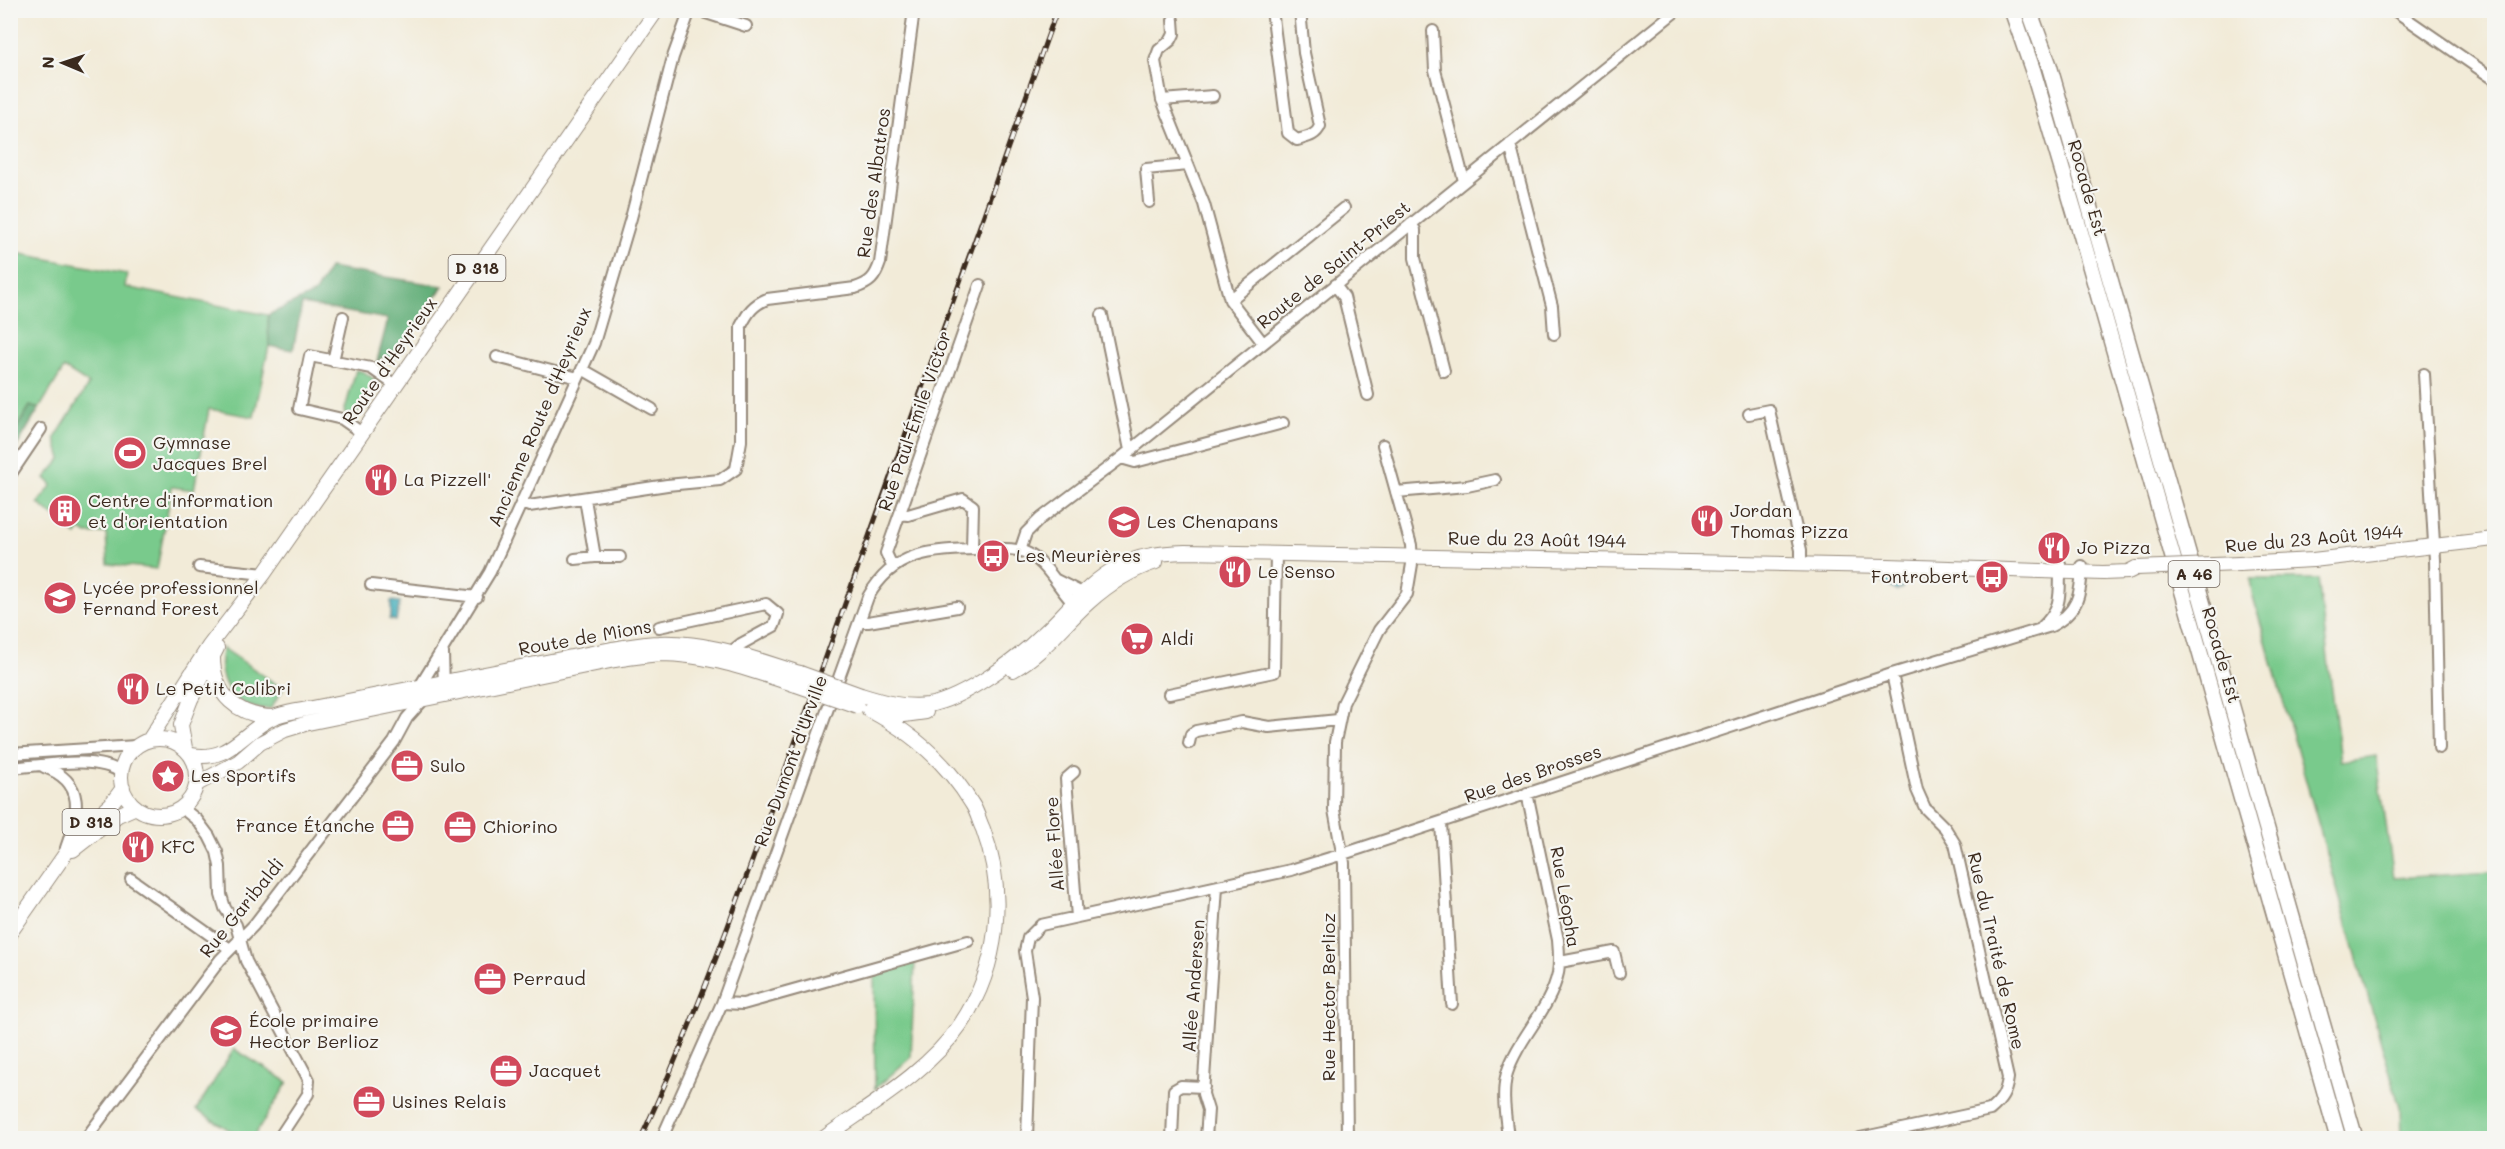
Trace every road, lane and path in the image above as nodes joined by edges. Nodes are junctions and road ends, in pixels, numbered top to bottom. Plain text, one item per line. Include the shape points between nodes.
1 (657, 10) edge
2 (690, 10) edge
3 (697, 10) edge
4 (914, 10) edge
5 (1272, 10) edge
6 (1300, 10) edge
7 (1677, 10) edge
8 (2012, 10) edge
9 (2029, 10) edge
10 (2394, 10) edge
11 (1173, 20) dead end
12 (746, 26) dead end
13 (1433, 31) dead end
14 (2494, 79) edge
15 (1213, 96) dead end
16 (1162, 100) junction
17 (1510, 144) junction
18 (1188, 165) junction
19 (1464, 181) junction
20 (1149, 202) dead end
21 (1344, 208) dead end
22 (1411, 224) junction
23 (980, 285) dead end
24 (1335, 285) junction
25 (1230, 300) junction
26 (1102, 315) dead end
27 (343, 317) dead end
28 (1554, 334) dead end
29 (1263, 343) junction
30 (497, 357) dead end
31 (333, 361) junction
32 (1444, 371) dead end
33 (580, 374) junction
34 (2424, 374) dead end
35 (395, 385) junction
36 (1368, 394) dead end
37 (652, 409) dead end
38 (1749, 414) dead end
39 (1283, 423) dead end
40 (40, 429) dead end
41 (362, 433) junction
42 (1383, 445) dead end
43 (1130, 450) junction
44 (1121, 458) junction
45 (10, 475) edge
46 (1495, 480) dead end
47 (1396, 492) junction
48 (585, 499) junction
49 (522, 503) junction
50 (900, 514) junction
51 (2494, 539) edge
52 (2434, 547) junction
53 (972, 549) junction
54 (1020, 551) junction
55 (1276, 554) junction
56 (1412, 556) junction
57 (595, 557) junction
58 (620, 557) dead end
59 (575, 559) dead end
60 (1801, 564) junction
61 (892, 566) junction
62 (199, 567) dead end
63 (2060, 568) junction
64 (2082, 569) junction
65 (264, 574) junction
66 (371, 585) dead end
67 (477, 597) junction
68 (1081, 601) junction
69 (957, 607) dead end
70 (235, 614) junction
71 (859, 622) junction
72 (659, 627) dead end
73 (2040, 628) junction
74 (731, 651) junction
75 (443, 653) junction
76 (213, 657) junction
77 (720, 662) junction
78 (1892, 674) junction
79 (798, 679) junction
80 (444, 688) junction
81 (422, 692) junction
82 (1169, 694) dead end
83 (862, 704) junction
84 (275, 717) junction
85 (1338, 720) junction
86 (142, 743) junction
87 (1189, 743) dead end
88 (2439, 748) dead end
89 (188, 752) junction
90 (10, 754) edge
91 (41, 766) junction
92 (10, 768) edge
93 (1074, 772) dead end
94 (122, 773) junction
95 (197, 784) junction
96 (123, 788) junction
97 (1527, 793) junction
98 (136, 807) junction
99 (182, 808) junction
100 (1441, 823) junction
101 (1343, 854) junction
102 (62, 859) junction
103 (131, 879) dead end
104 (1217, 886) junction
105 (1077, 917) junction
106 (10, 933) edge
107 (240, 939) junction
108 (968, 941) dead end
109 (230, 949) junction
110 (1560, 962) junction
111 (1619, 973) dead end
112 (722, 1003) junction
113 (1452, 1004) dead end
114 (1204, 1087) junction
115 (86, 1138) edge
116 (279, 1138) edge
117 (663, 1138) edge
118 (824, 1138) edge
119 (1027, 1138) edge
120 (1172, 1138) edge
121 (1206, 1138) edge
122 (1347, 1138) edge
123 (1508, 1138) edge
124 (1860, 1138) edge
125 (2338, 1138) edge
126 (2355, 1138) edge

1 - 35 main road, Route d'Heyrieux / D 318
2 - 33 street, Ancienne Route d'Heyrieux via 673,57 602,321
3 - 12 street
4 - 48 street, Rue des Albatros via 876,276 855,288 754,304 741,326 741,441 736,469 720,480
5 - 6 street via 1288,133 1297,140 1309,137 1320,126 1304,53
7 - 17 street, Route de Saint-Priest
8 - 125 highway, Rocade Est / A 46 via 2062,168
9 - 126 highway, Rocade Est / A 46 via 2049,65
10 - 14 street
11 - 16 street via 1174,34 1159,50 1155,61
13 - 19 street via 1435,70
15 - 16 street
16 - 18 street
17 - 19 street, Route de Saint-Priest
17 - 28 street via 1552,306
18 - 20 street via 1146,169
18 - 25 street via 1204,204
19 - 22 street, Route de Saint-Priest
21 - 25 street
22 - 24 street, Route de Saint-Priest
22 - 32 street via 1415,230 1415,258
23 - 50 street, Rue Paul-Émile Victor
24 - 29 street, Route de Saint-Priest
24 - 36 street via 1344,297
25 - 29 street
26 - 43 street
27 - 31 street
29 - 43 street, Route de Saint-Priest
30 - 33 street
31 - 35 street via 371,368
31 - 41 street via 310,357 298,410 342,419
33 - 37 street
33 - 49 street, Ancienne Route d'Heyrieux
34 - 52 street
35 - 41 main road, Route d'Heyrieux / D 318
38 - 60 street via 1769,410
39 - 44 street via 1135,462
40 - 45 street
41 - 65 main road, Route d'Heyrieux / D 318
42 - 47 street
43 - 44 street, Route de Saint-Priest
44 - 54 street, Route de Saint-Priest via 1040,519 1026,533
46 - 47 street
47 - 56 street
48 - 49 street, Rue des Albatros via 529,506
48 - 57 street
49 - 67 street, Ancienne Route d'Heyrieux
50 - 53 street via 909,515 963,499 973,506
50 - 61 street, Rue Paul-Émile Victor via 886,553
51 - 52 main road, Rue du 23 Août 1944
52 - 64 main road, Rue du 23 Août 1944, bridge via 2313,560 2136,568 2128,572
52 - 88 street
53 - 54 street, Rue Dumont d'Urville
53 - 61 street, Rue Dumont d'Urville via 918,554
54 - 68 street via 1034,558
55 - 56 main road, Rue du 23 Août 1944
55 - 68 main road, Rue du 23 Août 1944 via 1185,552 1134,559 1093,582
55 - 82 street via 1274,672
56 - 60 main road, Rue du 23 Août 1944
56 - 85 street, Rue Hector Berlioz via 1407,594 1380,630
57 - 58 street
57 - 59 street
60 - 63 main road, Rue du 23 Août 1944
61 - 71 street, Rue Dumont d'Urville via 877,580
62 - 65 street
63 - 64 main road, Rue du 23 Août 1944
63 - 73 street via 2058,607
64 - 73 street, Rue des Brosses via 2078,598 2071,614
65 - 70 main road, Route d'Heyrieux / D 318
66 - 67 street
67 - 75 street, Ancienne Route d'Heyrieux
68 - 83 main road, Rue du 23 Août 1944 via 1012,662 972,687 930,704
69 - 71 street
70 - 76 main road, Route d'Heyrieux / D 318
70 - 86 main road, Route d'Heyrieux / D 318
71 - 112 street, Rue Dumont d'Urville
72 - 74 street via 766,604 778,614 774,626
73 - 78 street, Rue des Brosses
74 - 77 street
74 - 79 main road, Route de Mions
74 - 80 main road, Route de Mions via 658,643 612,649
75 - 80 street
75 - 81 street, Ancienne Route d'Heyrieux
76 - 84 main road, Route de Mions via 215,679 223,695 249,714
76 - 89 main road, Route d'Heyrieux / D 318 via 181,725
77 - 79 main road, Route de Mions
77 - 80 main road, Route de Mions via 660,654
78 - 97 street, Rue des Brosses
78 - 124 street, Rue du Traité de Rome via 1917,789 1925,808 1955,844 2008,1078 2007,1091 1990,1110
79 - 83 main road, bridge
80 - 81 main road, Route de Mions
81 - 84 main road, Route de Mions
81 - 95 main road, Route de Mions via 285,730
81 - 107 street, Rue Garibaldi via 394,742
83 - 118 main road via 913,735 948,771 973,805 997,883 996,929 988,968 960,1026 928,1061
84 - 89 main road, Route de Mions via 225,753 214,756
85 - 87 street via 1269,727 1242,722 1196,730
85 - 101 street, Rue Hector Berlioz via 1334,810
86 - 89 main road via 168,740
86 - 90 street
86 - 94 main road via 129,754
89 - 95 main road via 196,764
91 - 92 street
91 - 94 street via 94,762
91 - 102 street via 69,783 77,804
93 - 105 street, Allée Flore via 1066,779
94 - 96 main road
95 - 99 main road
96 - 98 main road
96 - 102 main road, D 318 via 82,830
97 - 100 street, Rue des Brosses
97 - 110 street, Rue Léopha
98 - 99 main road via 159,815
98 - 102 main road, D 318 via 118,815
99 - 107 street via 209,836 217,852 221,895
100 - 101 street, Rue des Brosses
100 - 113 street
101 - 104 street, Rue des Brosses
101 - 122 street, Rue Hector Berlioz
102 - 106 main road, D 318
103 - 109 street
104 - 105 street, Rue des Brosses
104 - 114 street, Allée Andersen
105 - 119 street, Rue des Brosses via 1041,925 1028,938 1025,951 1032,997
107 - 109 street, Rue Garibaldi
107 - 116 street via 246,961 309,1080 308,1094
108 - 112 street via 743,1004
109 - 115 street, Rue Garibaldi
110 - 111 street via 1614,952
110 - 123 street, Rue Léopha via 1553,987 1506,1076
112 - 117 street, Rue Dumont d'Urville
114 - 120 street via 1181,1086 1174,1090
114 - 121 street, Allée Andersen via 1208,1110

